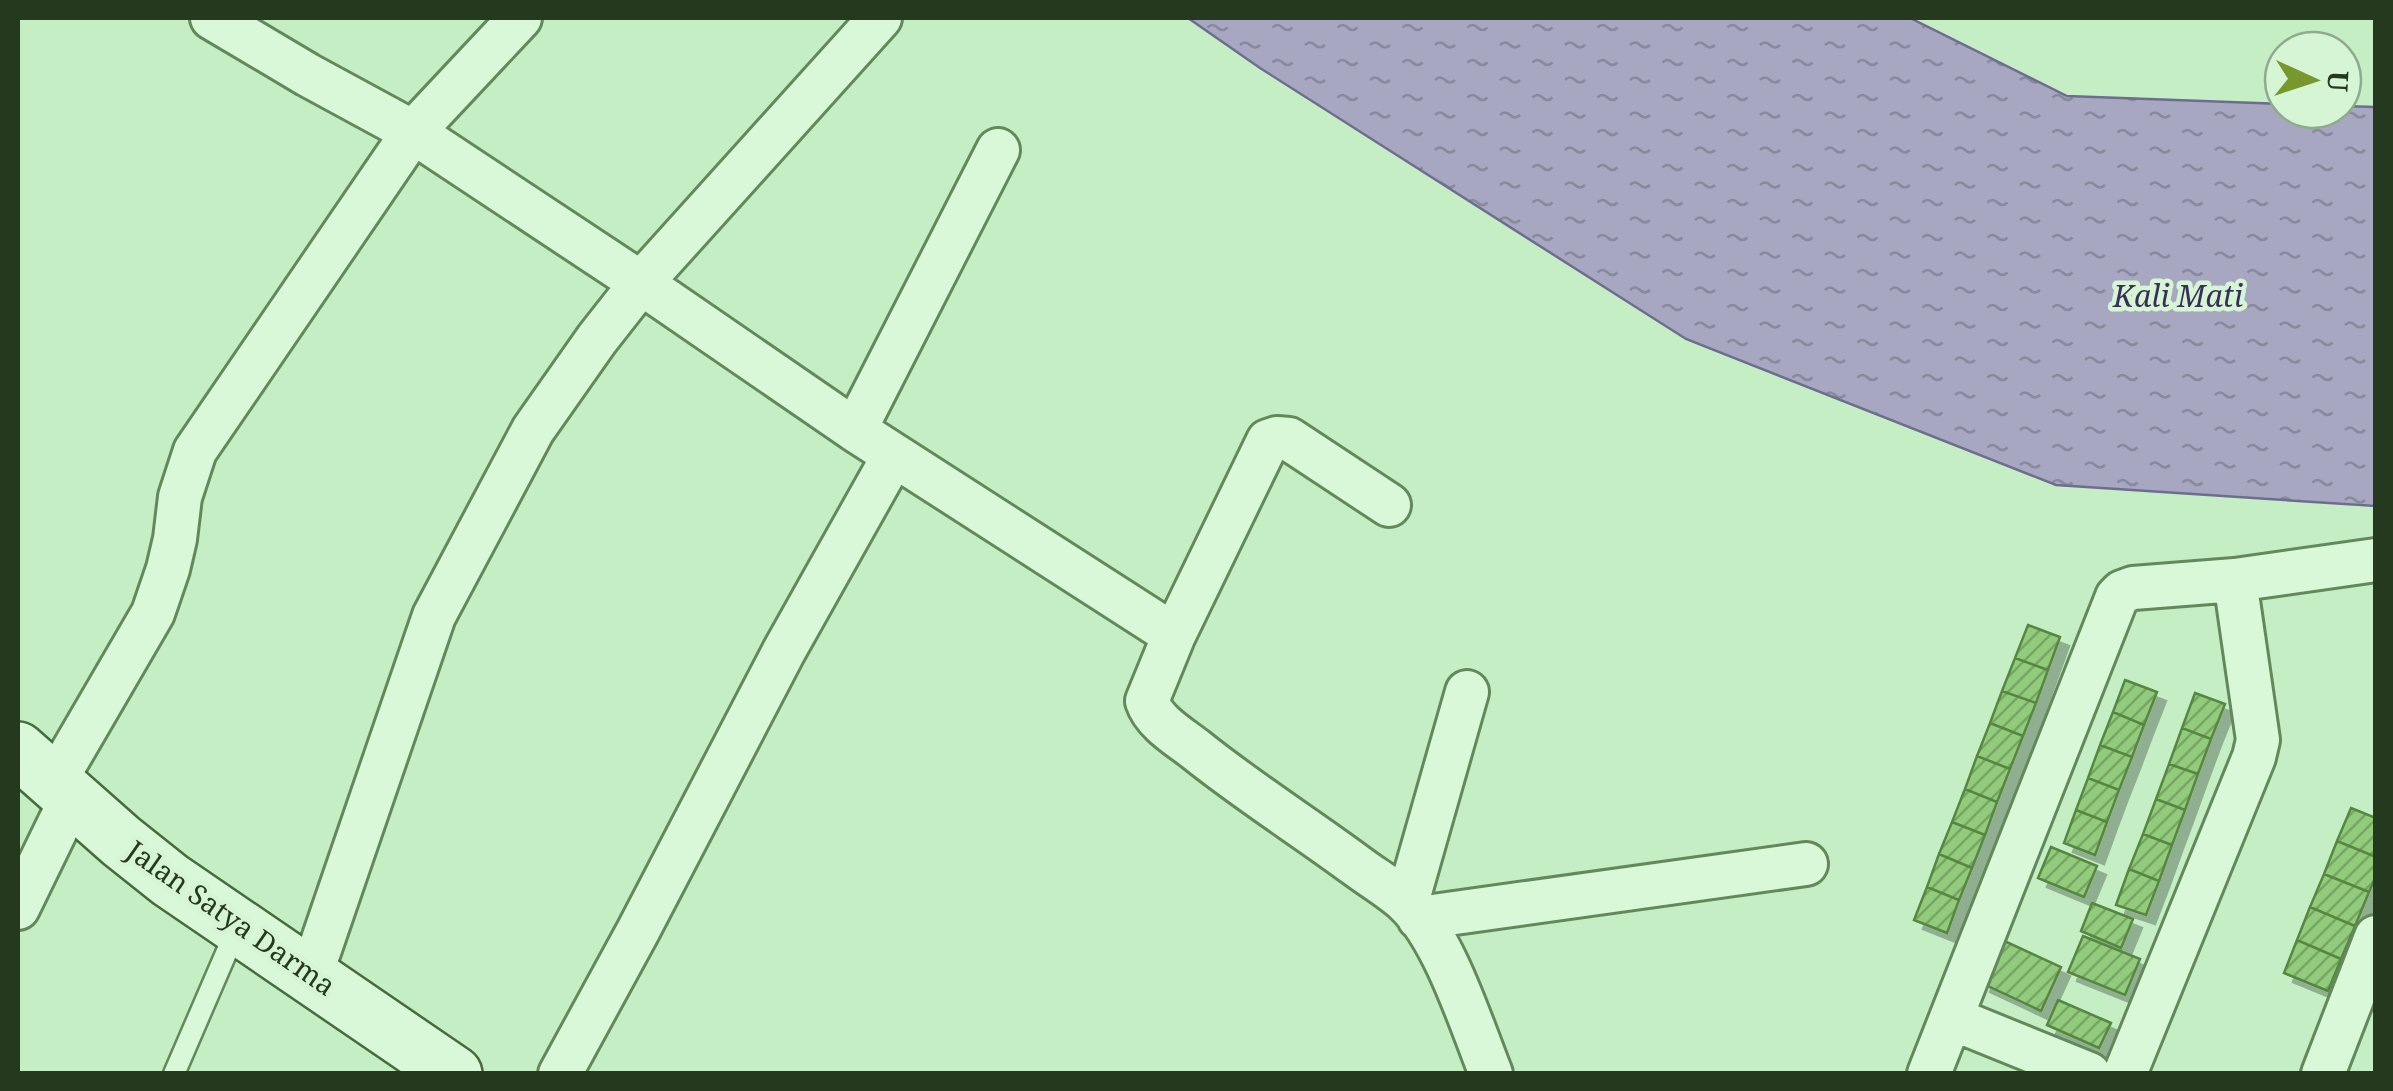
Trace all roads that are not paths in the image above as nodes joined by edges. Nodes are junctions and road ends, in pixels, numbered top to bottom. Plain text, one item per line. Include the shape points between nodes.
1 (212, 18) edge
2 (520, 18) edge
3 (880, 18) edge
4 (258, 28) edge
5 (413, 132) junction
6 (998, 150) dead end
7 (642, 283) junction
8 (855, 430) junction
9 (894, 455) junction
10 (1390, 504) dead end
11 (2376, 560) edge
12 (2235, 580) junction
13 (1174, 635) junction
14 (1467, 692) dead end
15 (47, 777) edge
16 (1806, 864) dead end
17 (18, 908) edge
18 (1413, 911) junction
19 (238, 926) junction
20 (2376, 937) edge
21 (311, 975) junction
22 (1950, 1018) junction
23 (174, 1074) edge
24 (454, 1074) edge
25 (560, 1074) edge
26 (1491, 1074) edge
27 (1930, 1074) edge
28 (2088, 1074) edge
29 (2125, 1074) edge
30 (2323, 1074) edge

1 - 4 street
2 - 5 street
3 - 7 street
4 - 5 street via 308,74
5 - 7 street
5 - 15 street via 196,451 153,613
6 - 8 street
7 - 8 street
7 - 21 street via 533,430 434,616
8 - 9 street
9 - 13 street
9 - 25 street
10 - 13 street via 1289,439 1268,441
11 - 12 street
12 - 22 street via 2133,588 2117,597
12 - 29 street via 2258,740
13 - 18 street via 1147,701 1150,710
14 - 18 street
15 - 17 street
15 - 19 main road, Jalan Satya Darma via 170,880
16 - 18 street
18 - 26 street via 1446,964
19 - 21 main road, Jalan Satya Darma
19 - 23 lane
20 - 30 street
21 - 24 main road, Jalan Satya Darma
22 - 27 street
22 - 28 street

